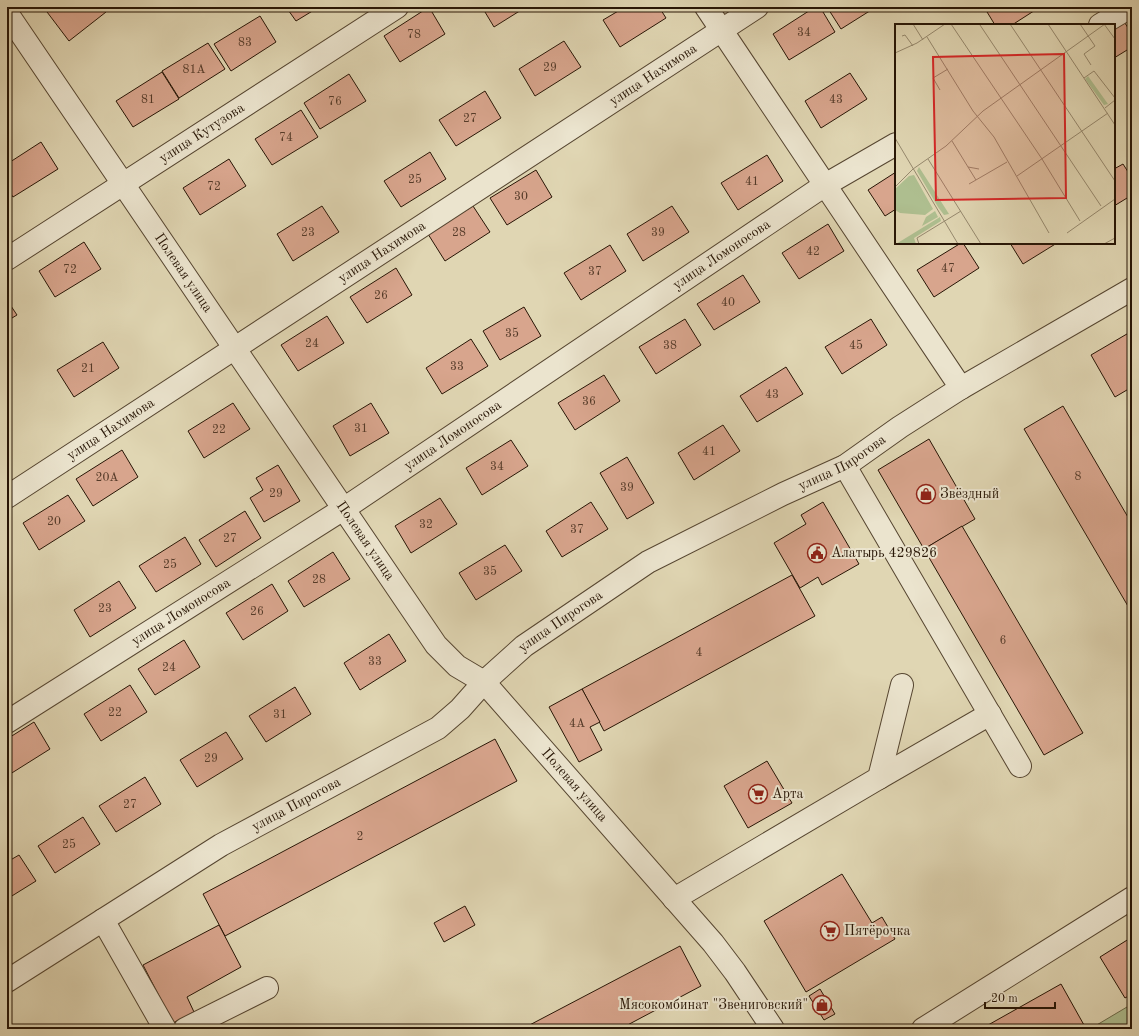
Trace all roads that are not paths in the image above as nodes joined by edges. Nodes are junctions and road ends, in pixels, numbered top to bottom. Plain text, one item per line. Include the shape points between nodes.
1 (397, 7) edge
2 (706, 7) edge
3 (757, 7) edge
4 (1130, 7) edge
5 (7, 12) edge
6 (1102, 24) edge
7 (721, 30) junction
8 (895, 145) edge
9 (124, 185) junction
10 (825, 185) junction
11 (7, 259) edge
12 (1132, 289) edge
13 (235, 347) junction
14 (961, 388) junction
15 (845, 466) junction
16 (7, 497) edge
17 (345, 508) junction
18 (484, 682) junction
19 (902, 685) dead end
20 (990, 714) junction
21 (7, 722) edge
22 (1020, 766) dead end
23 (879, 778) junction
24 (1132, 898) edge
25 (674, 899) junction
26 (103, 920) junction
27 (7, 980) edge
28 (267, 988) dead end
29 (165, 1029) edge
30 (185, 1029) edge
31 (773, 1029) edge
32 (923, 1029) edge

1 - 9 street, улица Кутузова
2 - 7 street
3 - 7 street, улица Нахимова
4 - 6 street
5 - 9 street, Полевая улица
7 - 10 street
7 - 13 street, улица Нахимова
8 - 10 street, улица Ломоносова
9 - 11 street, улица Кутузова
9 - 13 street, Полевая улица
10 - 14 street
10 - 17 street, улица Ломоносова
12 - 14 street, улица Пирогова
13 - 16 street, улица Нахимова
13 - 17 street, Полевая улица
14 - 15 street, улица Пирогова
15 - 18 street, улица Пирогова via 648,562 524,646
15 - 20 street
17 - 18 street, Полевая улица via 436,645 456,666
17 - 21 street, улица Ломоносова
18 - 25 street, Полевая улица
18 - 26 street, улица Пирогова via 460,709 438,728 221,845
19 - 23 street
20 - 22 street
20 - 23 street
23 - 25 street
24 - 32 street
25 - 31 street, Полевая улица via 735,972
26 - 27 street, улица Пирогова
26 - 29 street
28 - 30 street

